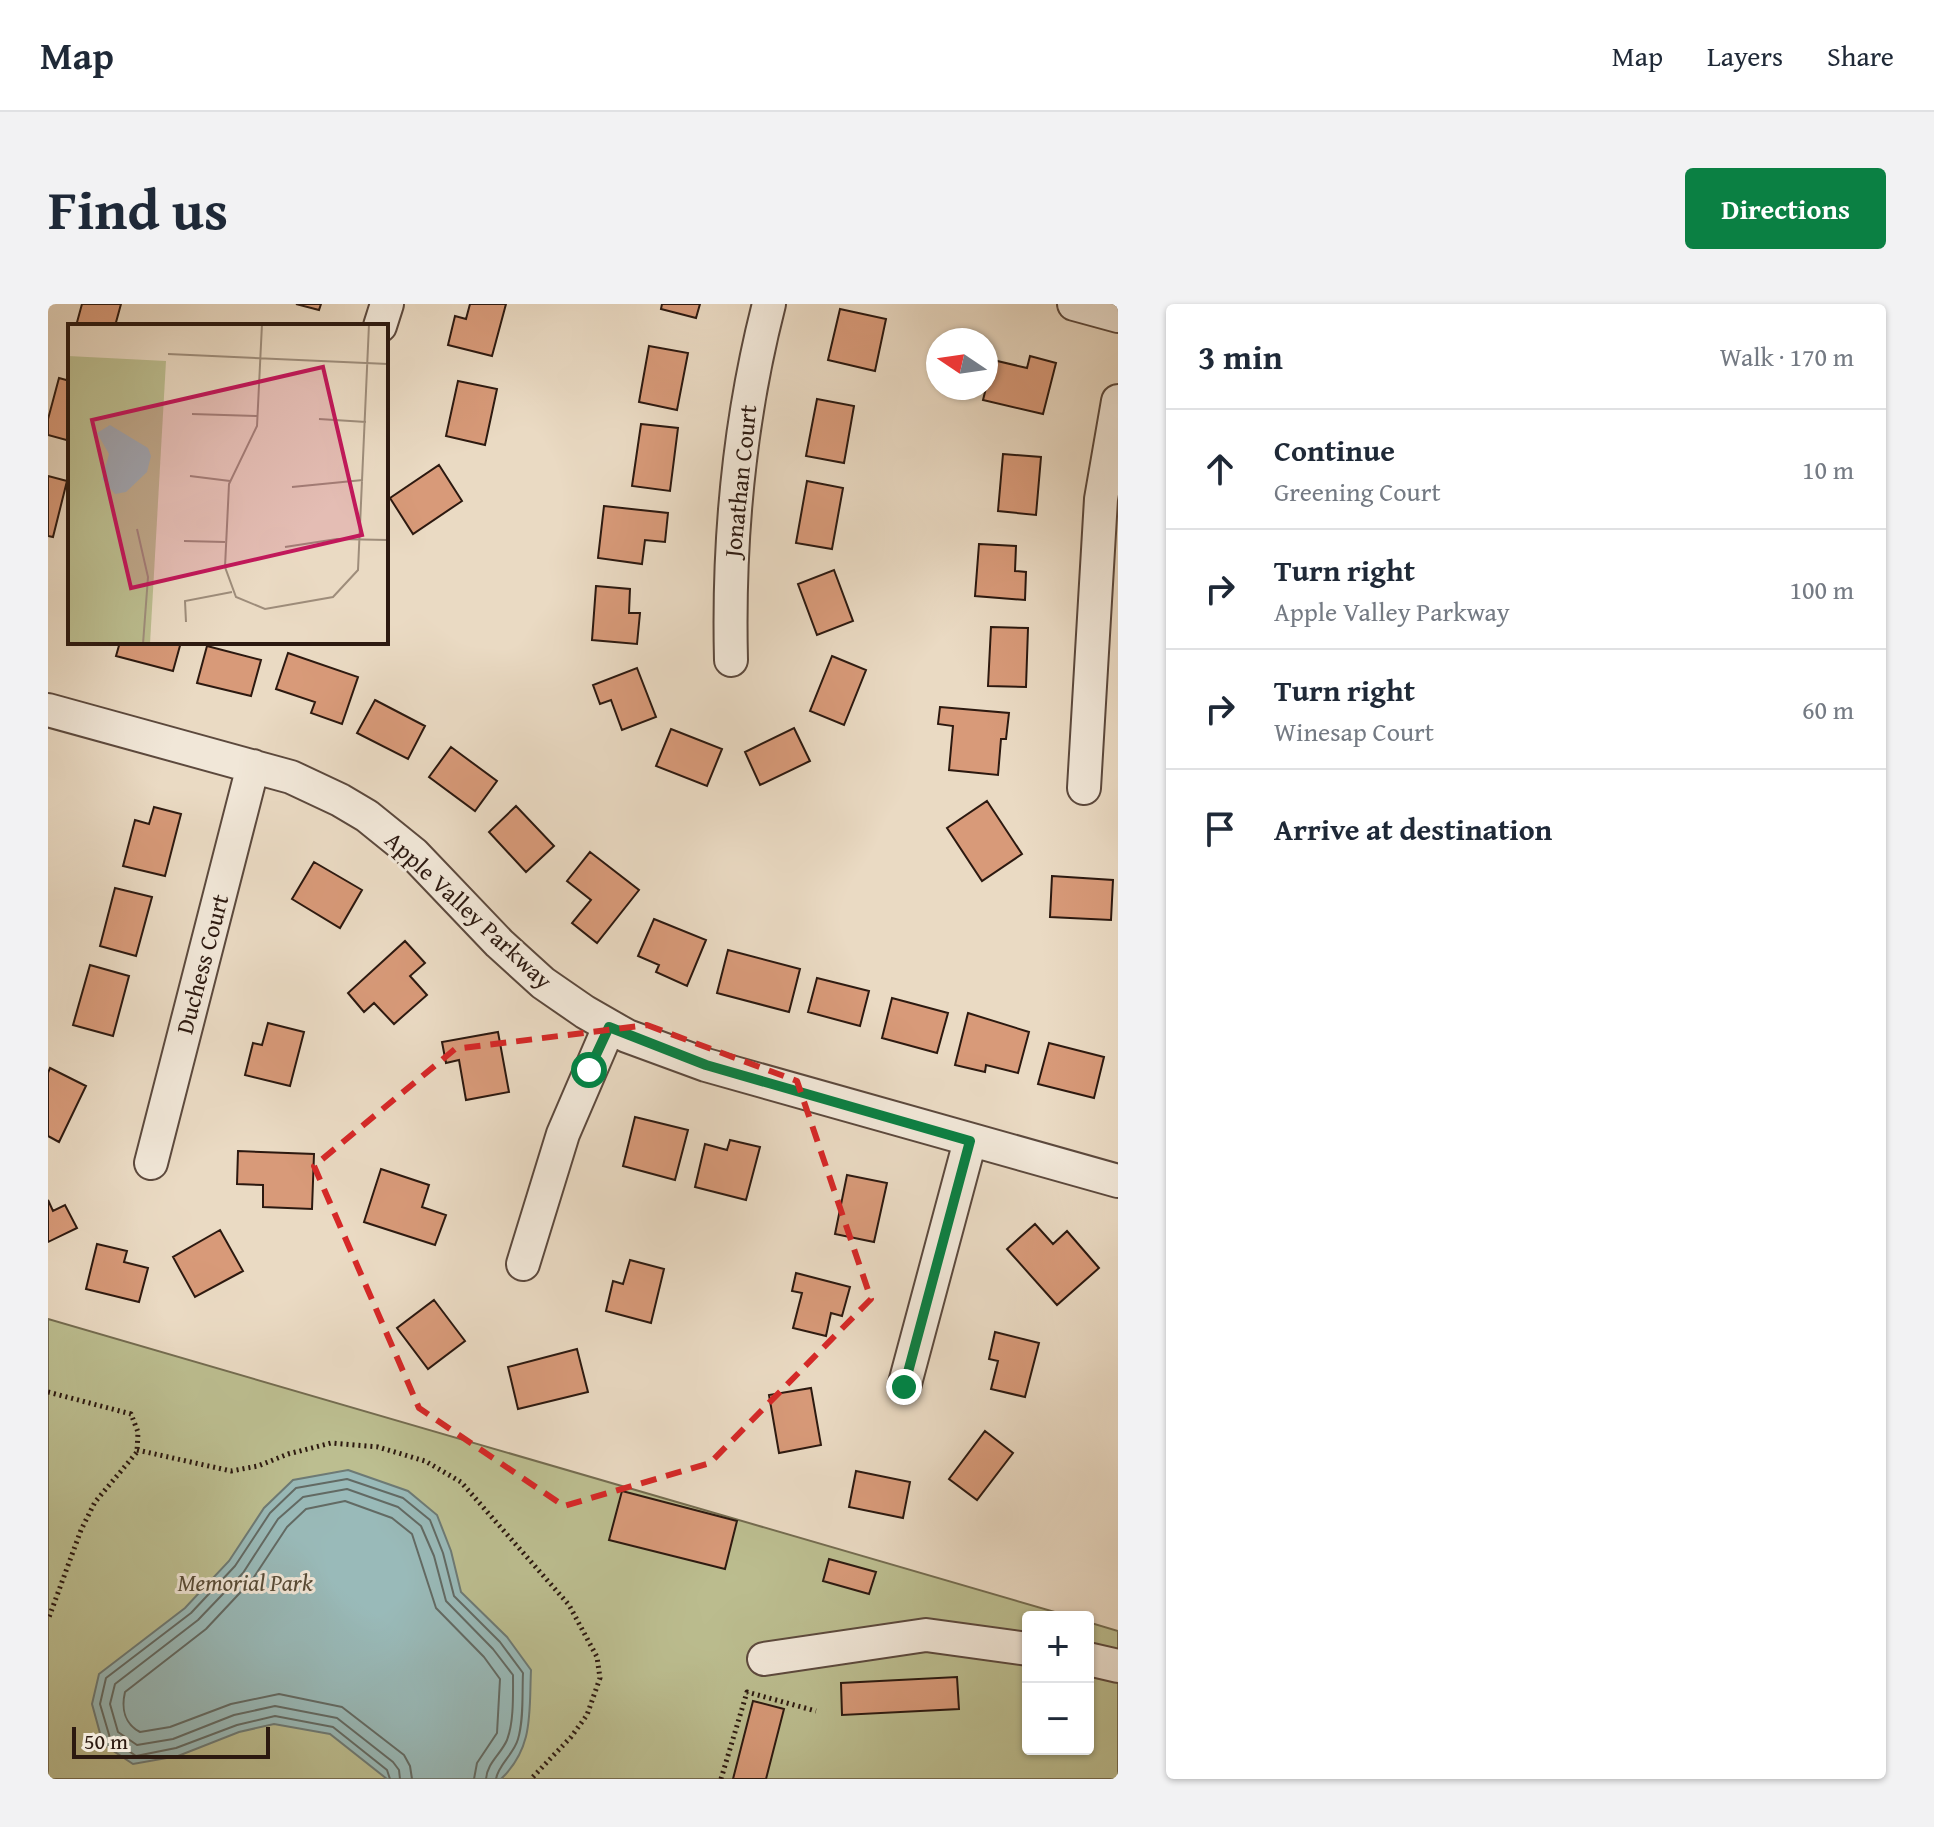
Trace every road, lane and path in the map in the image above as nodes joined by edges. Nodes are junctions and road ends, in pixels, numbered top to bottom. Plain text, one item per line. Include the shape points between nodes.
1 (387, 304) edge
2 (769, 304) edge
3 (1074, 304) edge
4 (1118, 316) edge
5 (381, 324) edge
6 (1118, 401) edge
7 (731, 660) dead end
8 (48, 710) edge
9 (253, 766) junction
10 (1084, 788) dead end
11 (609, 1027) junction
12 (970, 1141) junction
13 (151, 1163) dead end
14 (1118, 1181) edge
15 (523, 1264) dead end
16 (904, 1387) dead end
17 (48, 1392) edge
18 (137, 1450) junction
19 (48, 1620) edge
20 (1022, 1648) edge
21 (764, 1659) dead end
22 (1094, 1660) edge
23 (1118, 1666) edge
24 (816, 1711) dead end
25 (531, 1779) edge
26 (721, 1779) edge

1 - 5 street
2 - 7 street, Jonathan Court via 736,494
3 - 4 street
6 - 10 street via 1101,499
8 - 9 street, Apple Valley Parkway
9 - 11 street, Apple Valley Parkway via 314,786 390,833 543,983
9 - 13 street, Duchess Court
11 - 12 street, Apple Valley Parkway via 706,1065
11 - 15 street via 563,1134
12 - 14 street, Apple Valley Parkway
12 - 16 street
17 - 18 path via 131,1414
18 - 19 path via 95,1502
18 - 25 path via 231,1471 331,1443 378,1447 425,1461 461,1482 569,1605 597,1657 600,1678 587,1715
20 - 21 street via 926,1635
22 - 23 street
24 - 26 path via 747,1692

